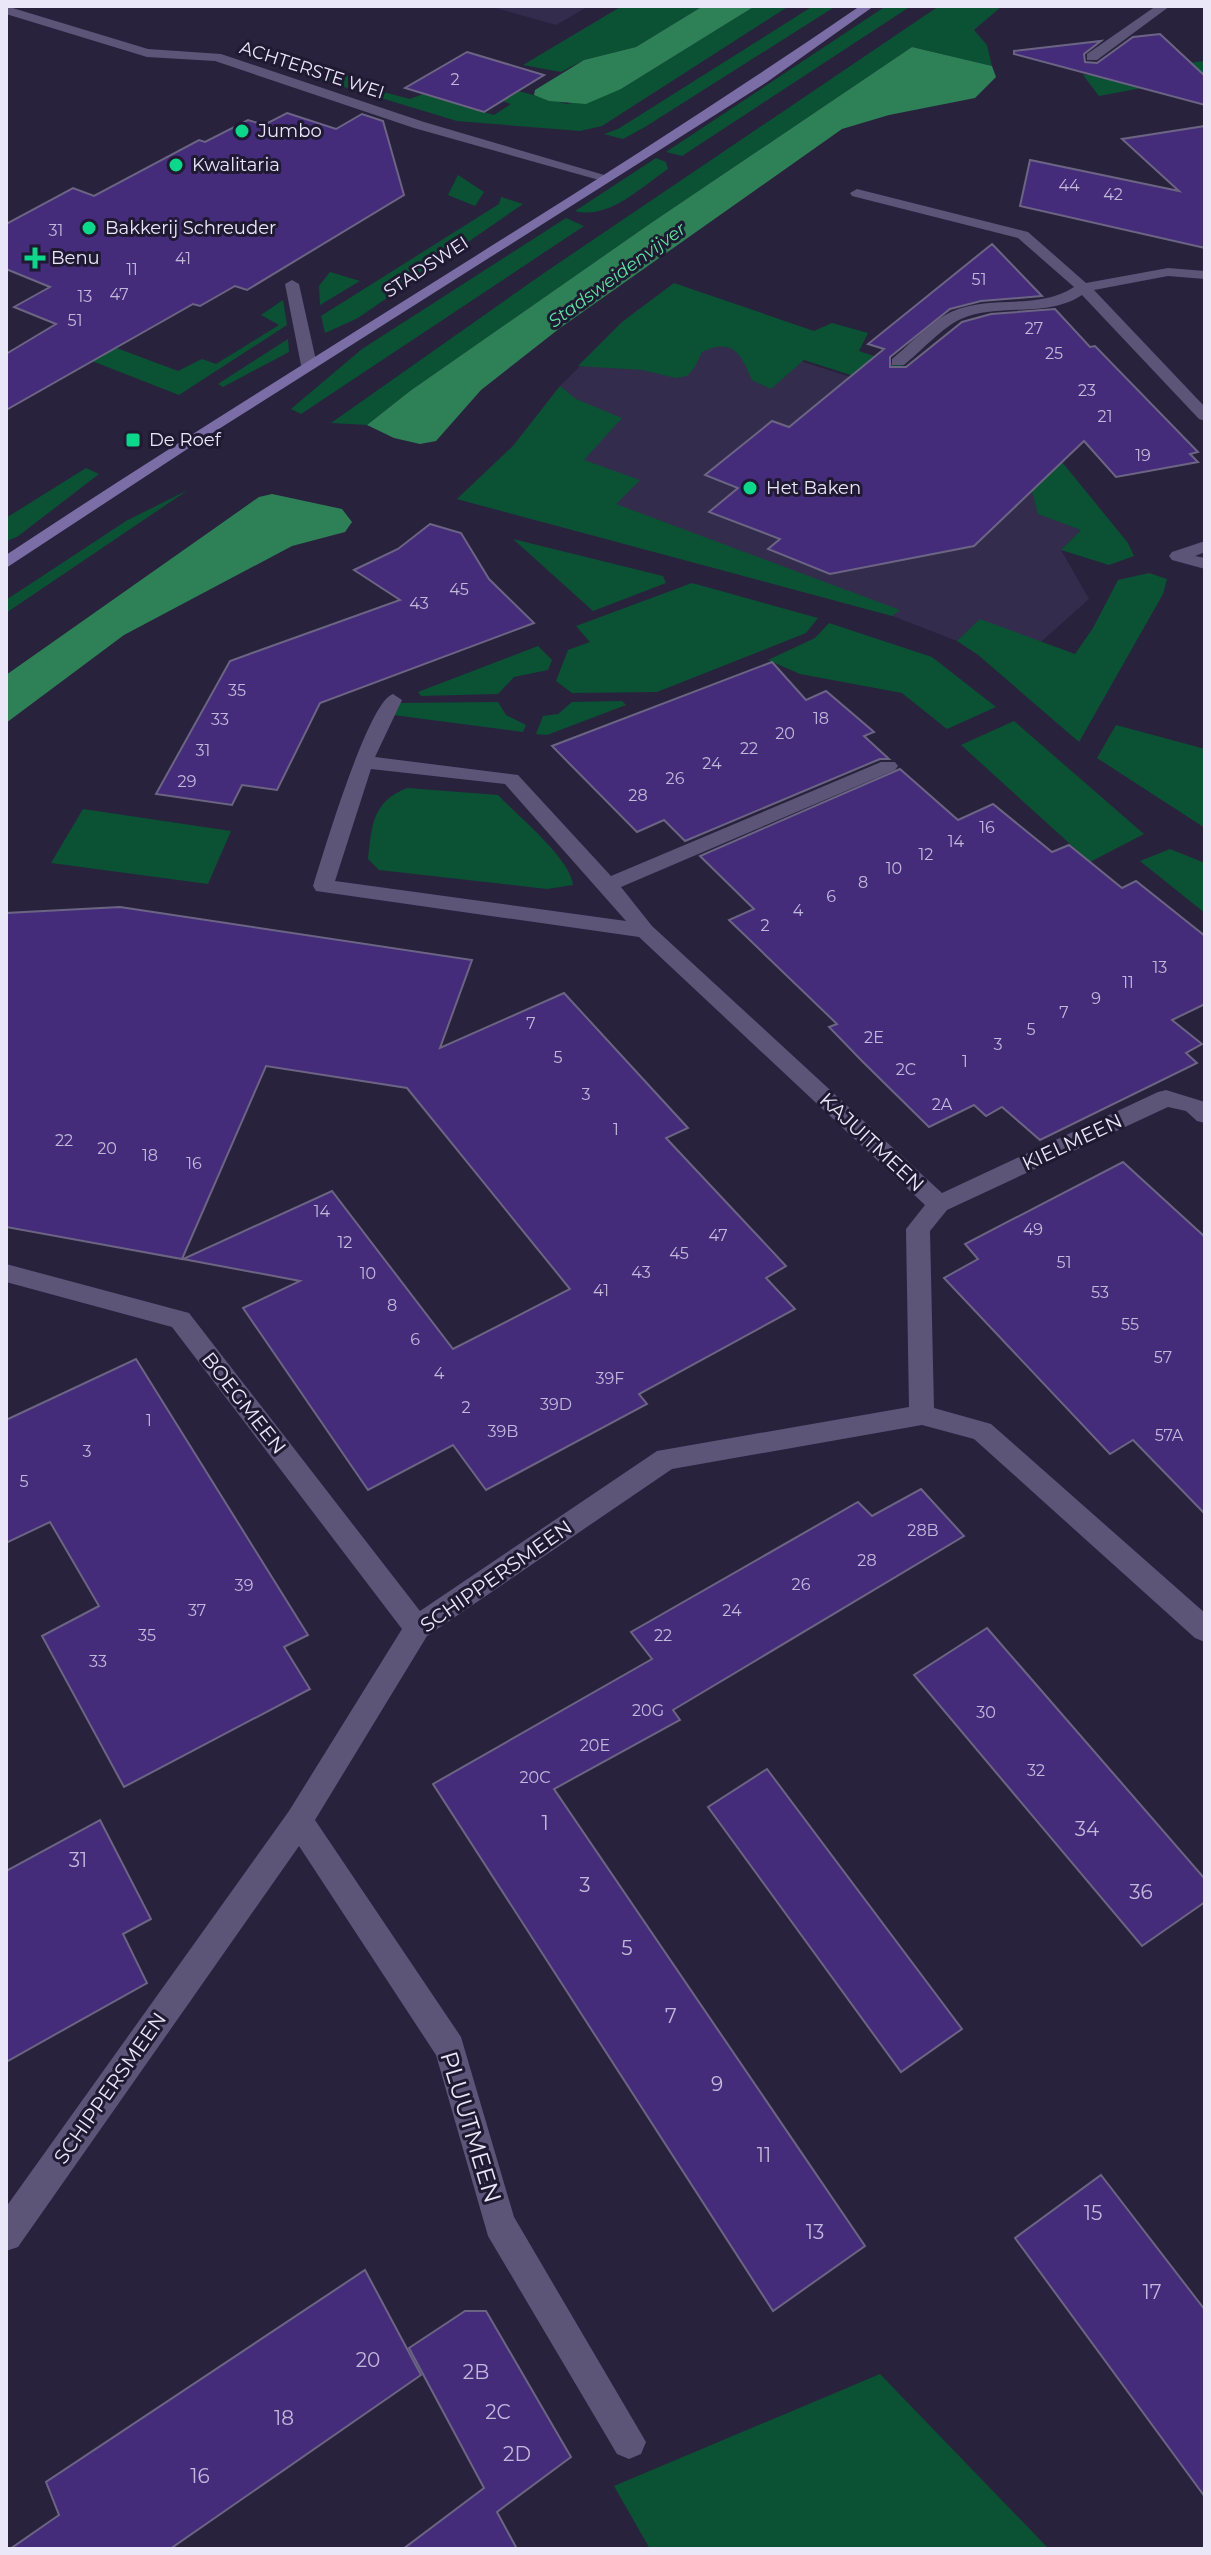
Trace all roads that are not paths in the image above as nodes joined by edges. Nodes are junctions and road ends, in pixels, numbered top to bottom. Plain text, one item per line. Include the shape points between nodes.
1 (868, 6) edge
2 (1164, 6) edge
3 (6, 10) edge
4 (1092, 57) dead end
5 (604, 177) junction
6 (857, 193) dead end
7 (1205, 275) edge
8 (292, 284) dead end
9 (1083, 288) junction
10 (898, 362) dead end
11 (309, 365) junction
12 (1205, 416) edge
13 (1205, 546) edge
14 (6, 563) edge
15 (1205, 564) edge
16 (393, 700) dead end
17 (365, 762) junction
18 (888, 766) dead end
19 (608, 885) junction
20 (645, 931) junction
21 (1205, 1115) edge
22 (939, 1204) junction
23 (6, 1273) edge
24 (922, 1415) junction
25 (417, 1628) junction
26 (1205, 1630) edge
27 (299, 1821) junction
28 (6, 2235) edge
29 (629, 2442) dead end

1 - 5 street, STADSWEI
2 - 4 street
3 - 5 street, ACHTERSTE WEI via 147,53 216,57 419,125
5 - 11 street, STADSWEI
6 - 9 street via 1023,235
7 - 9 street via 1168,272
8 - 11 street
9 - 10 street via 1066,299 956,315
9 - 12 street
11 - 14 street, STADSWEI
13 - 15 street via 1178,556
16 - 17 street
17 - 19 street, KAJUITMEEN via 511,779
17 - 20 street via 323,886
18 - 19 street
19 - 20 street, KAJUITMEEN
20 - 22 street, KAJUITMEEN
21 - 22 street, KIELMEEN via 1193,1104 1166,1098
22 - 24 street, KAJUITMEEN via 918,1229
23 - 25 street, BOEGMEEN via 180,1320
24 - 25 street, SCHIPPERSMEEN via 666,1459
24 - 26 street, SCHIPPERSMEEN via 982,1431
25 - 27 street, SCHIPPERSMEEN
27 - 28 street, SCHIPPERSMEEN
27 - 29 street, PLUUTMEEN via 450,2048 500,2224

